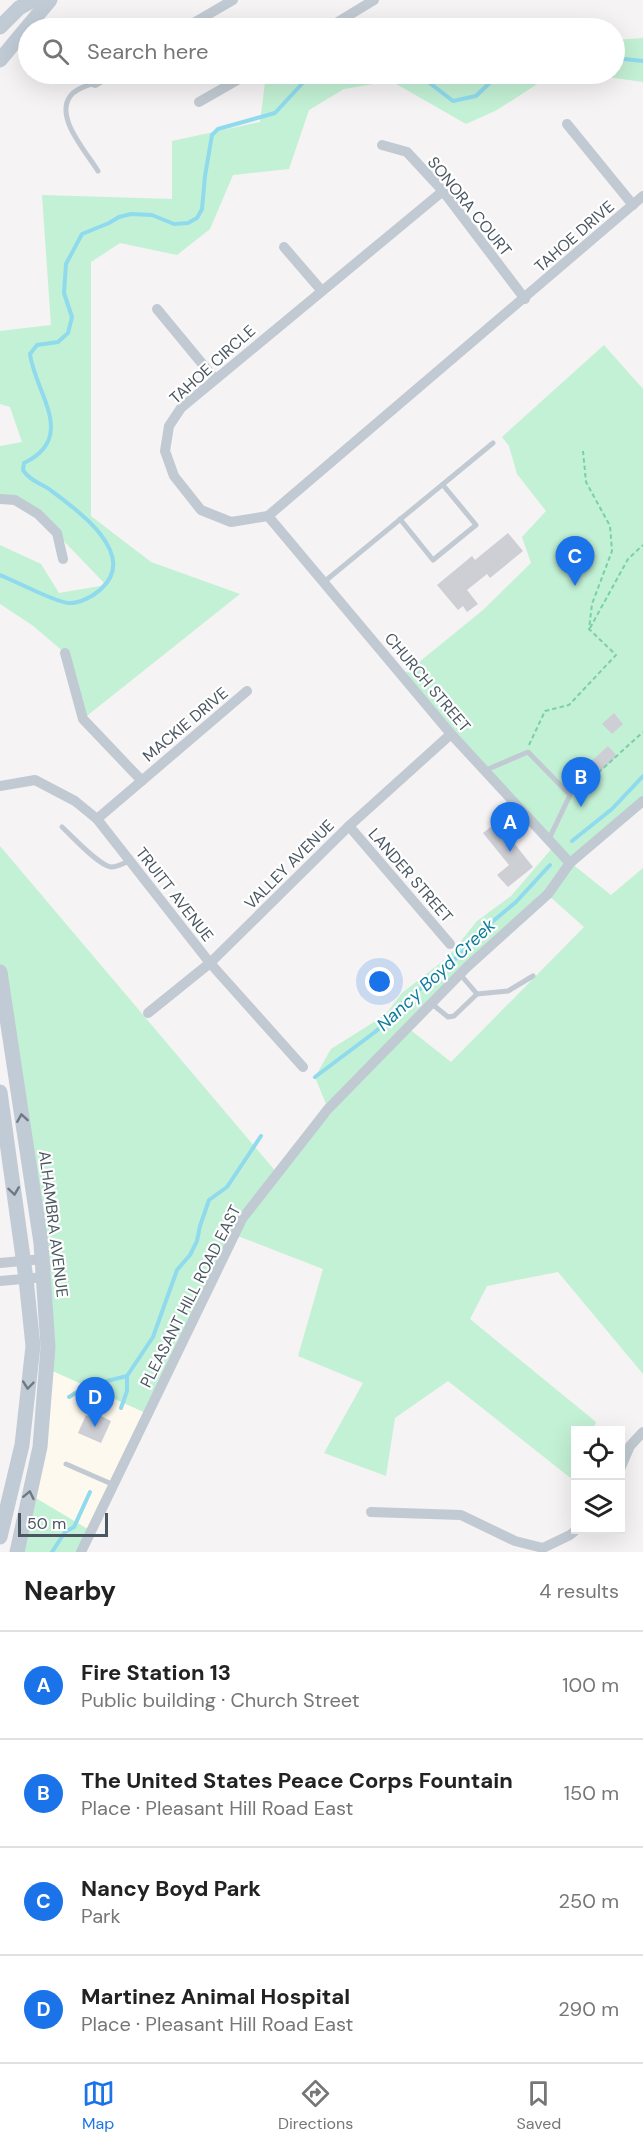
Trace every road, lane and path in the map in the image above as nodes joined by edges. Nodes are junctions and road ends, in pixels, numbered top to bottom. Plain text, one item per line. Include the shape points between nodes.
1 (33, 0) edge
2 (50, 0) edge
3 (233, 0) edge
4 (374, 0) edge
5 (35, 18) edge
6 (203, 18) edge
7 (344, 18) edge
8 (0, 27) edge
9 (18, 38) edge
10 (0, 60) edge
11 (92, 84) edge
12 (230, 84) edge
13 (199, 102) dead end
14 (567, 124) dead end
15 (382, 145) dead end
16 (98, 171) dead end
17 (443, 192) junction
18 (643, 196) edge
19 (633, 205) junction
20 (284, 247) dead end
21 (321, 290) junction
22 (525, 299) junction
23 (156, 309) dead end
24 (214, 378) junction
25 (493, 443) dead end
26 (583, 451) dead end
27 (443, 484) junction
28 (0, 499) edge
29 (268, 516) junction
30 (400, 519) junction
31 (643, 545) edge
32 (63, 559) dead end
33 (324, 582) junction
34 (589, 629) junction
35 (65, 653) dead end
36 (247, 691) dead end
37 (643, 732) edge
38 (450, 734) junction
39 (528, 747) dead end
40 (484, 771) junction
41 (142, 781) junction
42 (0, 786) edge
43 (576, 793) dead end
44 (643, 801) edge
45 (97, 819) junction
46 (349, 826) junction
47 (62, 827) dead end
48 (548, 840) junction
49 (129, 861) junction
50 (570, 863) junction
51 (450, 944) dead end
52 (210, 963) junction
53 (0, 972) edge
54 (460, 974) junction
55 (533, 976) dead end
56 (477, 994) junction
57 (431, 1003) junction
58 (148, 1013) dead end
59 (303, 1067) dead end
60 (0, 1092) edge
61 (43, 1259) junction
62 (23, 1260) junction
63 (0, 1263) edge
64 (45, 1277) junction
65 (26, 1279) junction
66 (0, 1281) edge
67 (643, 1432) edge
68 (625, 1459) edge
69 (66, 1464) dead end
70 (114, 1485) junction
71 (371, 1512) dead end
72 (571, 1534) edge
73 (0, 1537) edge
74 (17, 1552) edge
75 (81, 1552) edge

1 - 8 main road
2 - 5 main road
3 - 6 street
4 - 7 street
9 - 10 main road
11 - 16 lane via 75,91 66,101 64,112
12 - 13 street
14 - 19 street
15 - 17 street, SONORA COURT via 407,153
17 - 21 street, TAHOE CIRCLE
17 - 22 street, SONORA COURT
18 - 19 street, TAHOE DRIVE
19 - 22 street, TAHOE DRIVE
20 - 21 street
21 - 24 street, TAHOE CIRCLE
22 - 29 street
23 - 24 street
24 - 29 street, TAHOE CIRCLE via 181,408 169,426 165,451 174,476 201,510 231,522
25 - 27 lane
26 - 34 path via 586,483 610,526 612,551 591,604
27 - 30 lane
27 - 30 lane via 476,525 433,560
28 - 32 street via 15,500 38,514 57,533
29 - 33 street, CHURCH STREET
30 - 33 lane
31 - 34 path via 628,559
33 - 38 street, CHURCH STREET
34 - 39 path via 616,655 569,705 545,711
35 - 41 street, MACKIE DRIVE via 83,719
36 - 41 street, MACKIE DRIVE
37 - 43 path
38 - 40 street, CHURCH STREET
38 - 46 street, VALLEY AVENUE
40 - 48 street, CHURCH STREET
40 - 48 lane via 528,752 570,795
41 - 45 street, MACKIE DRIVE
42 - 45 street, TRUITT AVENUE via 35,780 75,801
44 - 50 street, PLEASANT HILL ROAD EAST
45 - 49 street, TRUITT AVENUE
46 - 51 street, LANDER STREET
46 - 52 street, VALLEY AVENUE
47 - 49 lane via 108,866
48 - 50 street, CHURCH STREET
49 - 52 street, TRUITT AVENUE
50 - 54 street, PLEASANT HILL ROAD EAST via 548,894
52 - 58 street, VALLEY AVENUE
52 - 59 street, TRUITT AVENUE
61 -> 53 main road, ALHAMBRA AVENUE
54 - 56 lane
54 - 57 street, PLEASANT HILL ROAD EAST
55 - 56 lane via 508,991
56 - 57 lane via 454,1016 448,1017
57 - 70 street, PLEASANT HILL ROAD EAST via 328,1109 242,1219
60 -> 62 main road
61 - 62 street
61 - 64 main road, ALHAMBRA AVENUE
62 - 63 street
62 - 65 main road
64 - 65 street
74 -> 64 main road, ALHAMBRA AVENUE via 40,1447 48,1347
65 - 66 street
65 -> 73 main road via 33,1346 22,1445
67 - 68 street
69 - 70 lane
70 - 75 street, PLEASANT HILL ROAD EAST
71 - 72 street via 461,1515 514,1541 543,1548

